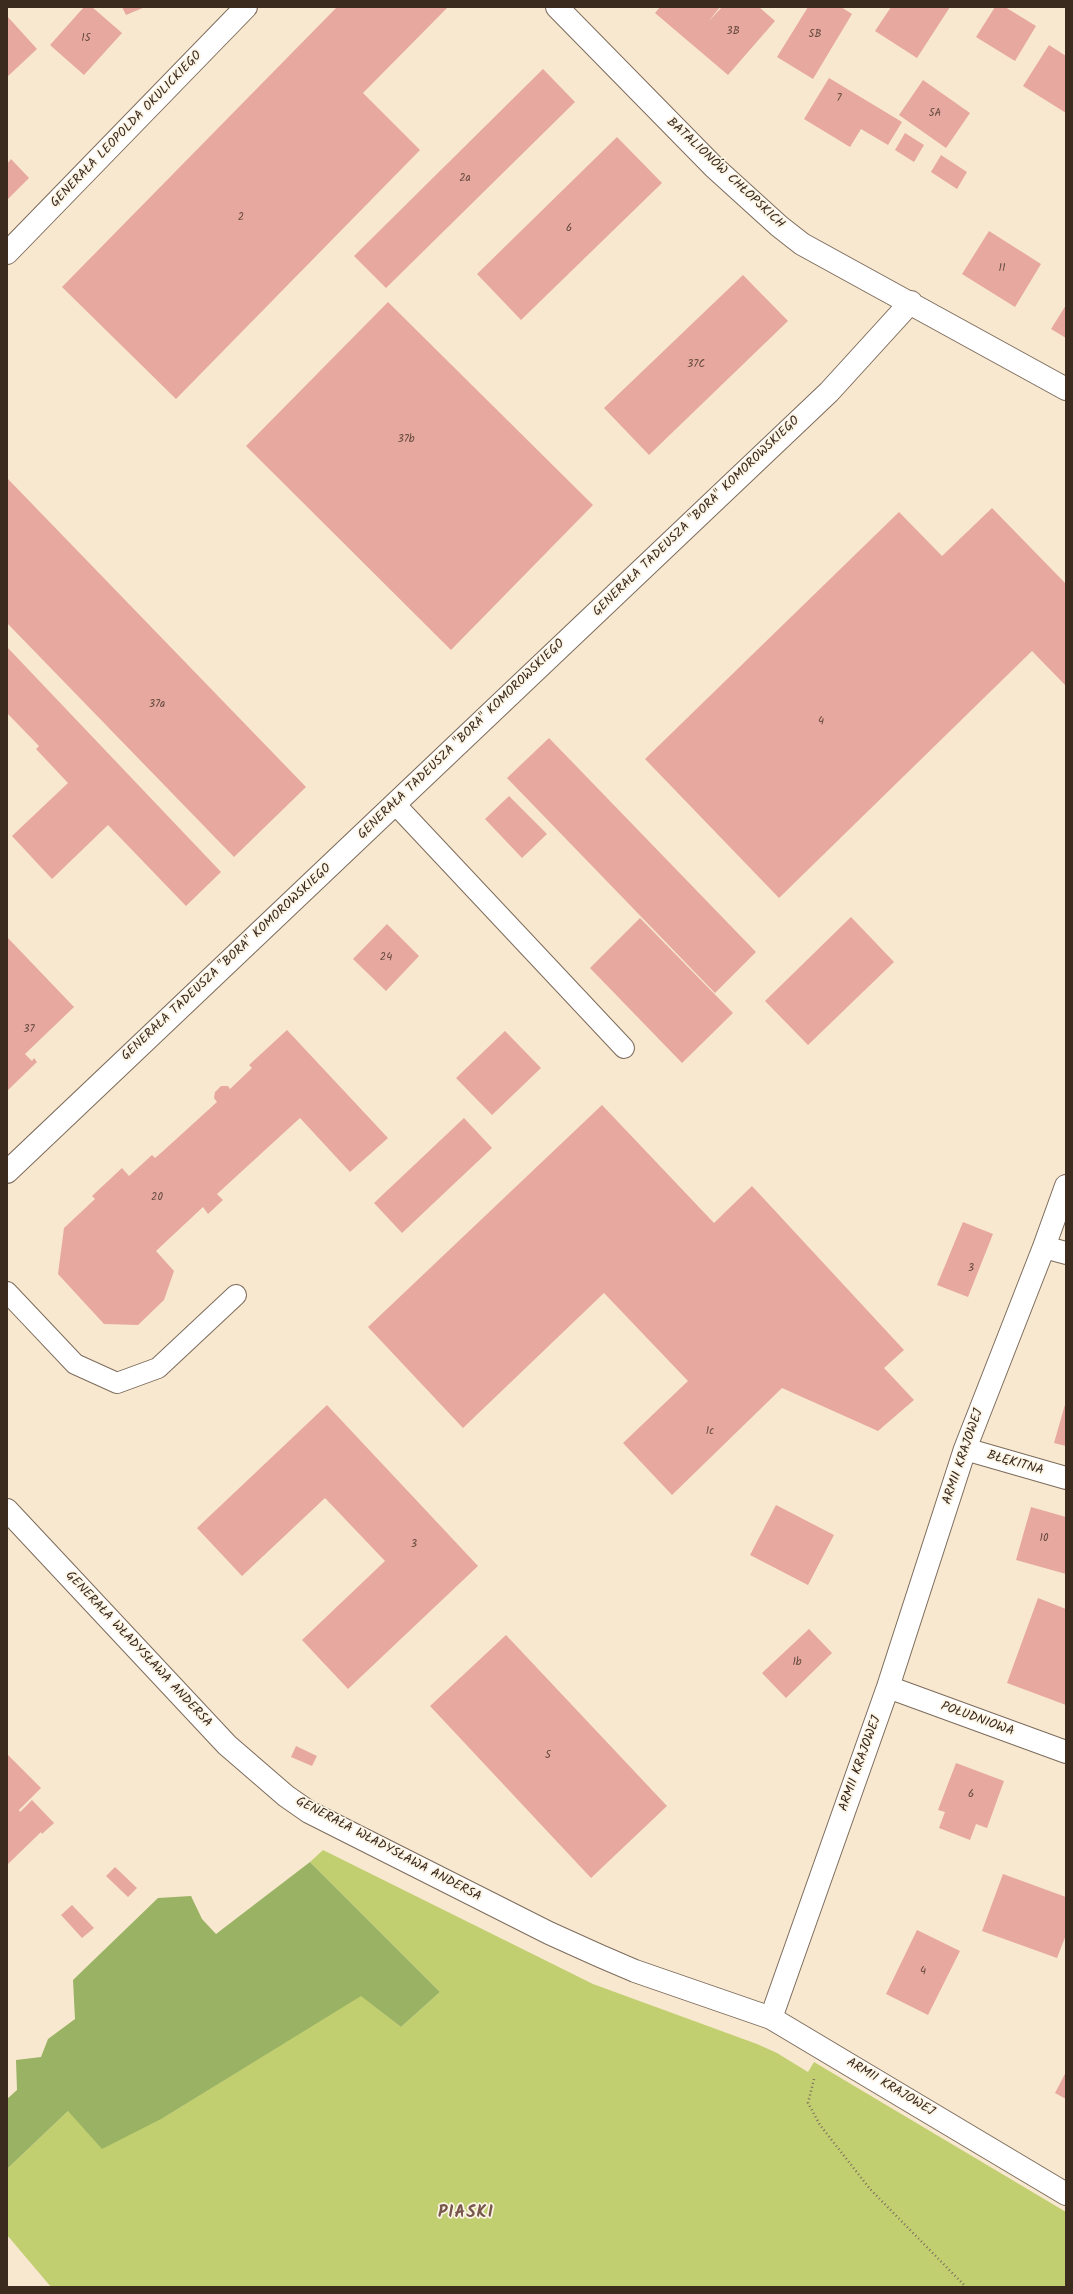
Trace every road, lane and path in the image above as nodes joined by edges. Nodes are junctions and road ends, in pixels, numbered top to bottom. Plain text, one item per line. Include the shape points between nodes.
1 (246, 7) edge
2 (557, 7) edge
3 (7, 253) edge
4 (911, 302) junction
5 (1066, 389) edge
6 (395, 804) junction
7 (624, 1048) dead end
8 (7, 1172) edge
9 (1066, 1186) edge
10 (1044, 1247) junction
11 (1066, 1253) edge
12 (7, 1292) edge
13 (236, 1294) dead end
14 (965, 1449) junction
15 (1066, 1478) edge
16 (7, 1510) edge
17 (888, 1687) junction
18 (1066, 1752) edge
19 (771, 2018) junction
20 (821, 2047) junction
21 (1066, 2194) edge
22 (966, 2287) edge

1 - 3 street, GENERAŁA LEOPOLDA OKULICKIEGO
2 - 4 street, BATALIONÓW CHŁOPSKICH via 714,167 779,226 823,256
4 - 5 street, BATALIONÓW CHŁOPSKICH
4 - 6 street, GENERAŁA TADEUSZA "BORA" KOMOROWSKIEGO via 828,392
6 - 7 lane
6 - 8 street, GENERAŁA TADEUSZA "BORA" KOMOROWSKIEGO
9 - 10 street, ARMII KRAJOWEJ
10 - 11 street
10 - 14 street, ARMII KRAJOWEJ
12 - 13 lane via 75,1364 117,1383 158,1368
14 - 15 street, BŁĘKITNA
14 - 17 street, ARMII KRAJOWEJ
16 - 19 street, GENERAŁA WŁADYSŁAWA ANDERSA via 227,1745 286,1796 309,1812 600,1956 635,1971
17 - 18 street, POŁUDNIOWA
17 - 19 street, ARMII KRAJOWEJ
19 - 20 street, ARMII KRAJOWEJ
20 - 21 street, ARMII KRAJOWEJ
20 - 22 path via 808,2103 820,2125 870,2189

